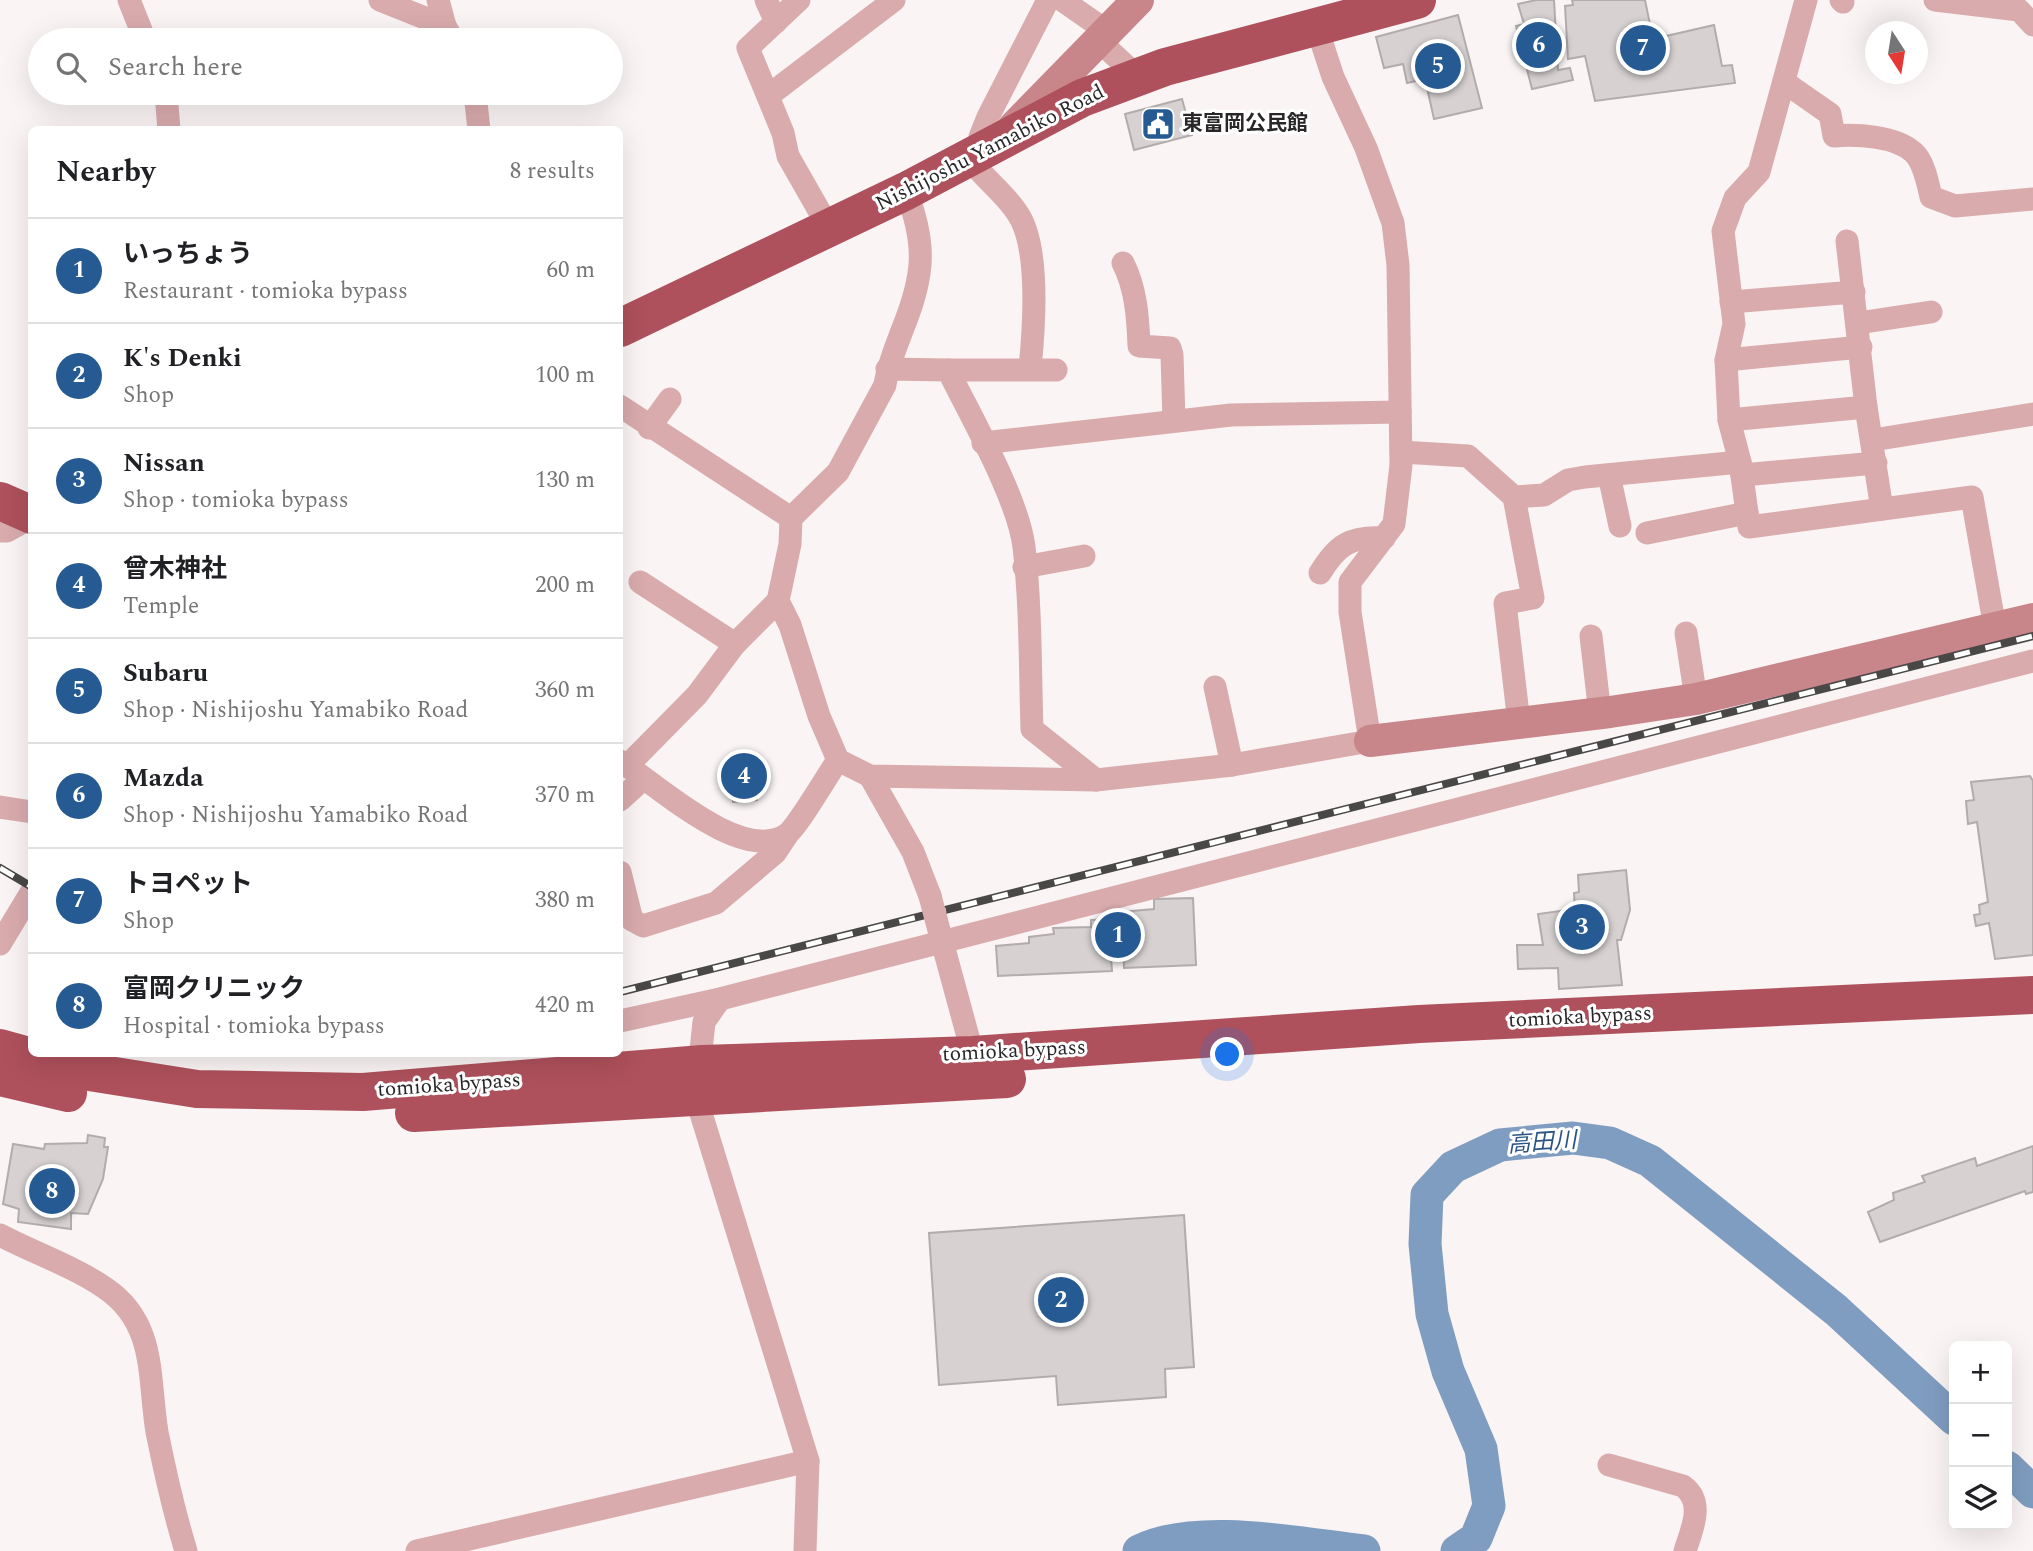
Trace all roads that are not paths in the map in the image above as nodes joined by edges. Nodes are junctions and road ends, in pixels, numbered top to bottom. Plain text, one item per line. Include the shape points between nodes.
1 (129, 0) edge
2 (380, 0) edge
3 (438, 0) edge
4 (766, 0) edge
5 (799, 0) edge
6 (894, 0) edge
7 (1048, 0) edge
8 (1062, 0) edge
9 (1138, 0) edge
10 (1417, 0) edge
11 (1807, 0) edge
12 (1935, 0) edge
13 (1322, 17) junction
14 (776, 22) junction
15 (2033, 25) edge
16 (140, 28) edge
17 (439, 28) edge
18 (447, 28) edge
19 (1103, 36) junction
20 (1138, 77) junction
21 (1784, 82) junction
22 (768, 96) junction
23 (167, 105) edge
24 (476, 105) edge
25 (169, 126) edge
26 (479, 126) edge
27 (984, 149) junction
28 (906, 191) junction
29 (2033, 199) edge
30 (829, 228) junction
31 (1847, 241) dead end
32 (1123, 263) dead end
33 (1854, 292) junction
34 (1731, 302) junction
35 (1931, 312) dead end
36 (1858, 323) junction
37 (623, 327) edge
38 (1861, 347) junction
39 (1727, 360) junction
40 (1030, 368) junction
41 (887, 369) junction
42 (948, 370) junction
43 (1056, 370) dead end
44 (670, 399) dead end
45 (1866, 407) junction
46 (623, 408) edge
47 (1400, 412) junction
48 (2033, 414) edge
49 (1729, 420) junction
50 (1174, 421) junction
51 (649, 428) junction
52 (984, 443) junction
53 (1401, 452) junction
54 (1874, 452) junction
55 (1741, 468) junction
56 (1609, 475) junction
57 (1514, 497) junction
58 (0, 500) edge
59 (1882, 509) junction
60 (1747, 513) junction
61 (28, 514) edge
62 (28, 518) edge
63 (791, 518) junction
64 (1620, 526) dead end
65 (0, 531) edge
66 (1647, 533) dead end
67 (1384, 538) junction
68 (1084, 556) dead end
69 (1024, 567) junction
70 (1320, 573) dead end
71 (640, 582) dead end
72 (778, 601) junction
73 (2033, 619) edge
74 (1995, 628) junction
75 (1686, 633) dead end
76 (1591, 636) dead end
77 (735, 644) junction
78 (2033, 661) edge
79 (1215, 687) dead end
80 (1696, 699) junction
81 (1600, 713) junction
82 (1519, 723) junction
83 (1370, 741) junction
84 (838, 760) junction
85 (1231, 765) junction
86 (630, 768) edge
87 (870, 776) junction
88 (1096, 780) junction
89 (623, 790) edge
90 (0, 807) edge
91 (28, 811) edge
92 (787, 835) junction
93 (623, 884) edge
94 (24, 923) edge
95 (941, 937) junction
96 (0, 944) edge
97 (2033, 995) edge
98 (720, 999) junction
99 (623, 1020) edge
100 (2033, 1021) edge
101 (0, 1048) edge
102 (28, 1055) edge
103 (973, 1055) junction
104 (34, 1057) edge
105 (0, 1077) edge
106 (699, 1081) junction
107 (0, 1235) edge
108 (808, 1461) junction
109 (1609, 1465) dead end
110 (186, 1551) edge
111 (416, 1551) edge
112 (804, 1551) edge
113 (1685, 1551) edge

1 - 16 street
2 - 17 street
3 - 18 street
4 - 14 street
5 - 14 street
6 - 22 street
7 - 27 street via 988,117 980,137
8 - 19 street
9 - 19 street
10 - 13 highway, Nishijoshu Yamabiko Road
11 - 21 street
12 - 15 street via 2019,10
13 - 20 highway, Nishijoshu Yamabiko Road
13 - 47 street via 1333,77 1366,148 1393,223
14 - 22 street via 748,48
19 - 20 street
19 - 27 street
20 - 27 highway, Nishijoshu Yamabiko Road via 1082,98
21 - 29 street via 1830,114 1834,136 1866,135 1912,150 1921,162 1931,197 1944,204
21 - 34 street via 1759,172 1735,198 1723,231
22 - 30 street via 788,156
23 - 25 street
24 - 26 street
27 - 28 highway, Nishijoshu Yamabiko Road
27 - 40 street via 1024,225 1030,263
28 - 30 highway, Nishijoshu Yamabiko Road
28 - 41 street via 918,223 923,256 915,298
30 - 37 highway, Nishijoshu Yamabiko Road
31 - 33 street
32 - 50 street via 1132,288 1139,346 1170,348
33 - 34 street
33 - 36 street
34 - 39 street via 1734,324
35 - 36 street
36 - 38 street
38 - 39 street
38 - 45 street
39 - 49 street
40 - 42 street
40 - 43 street
41 - 42 street
41 - 63 street via 885,385 838,472
42 - 52 street
44 - 51 street
45 - 49 street
45 - 54 street
46 - 51 street
47 - 50 street via 1231,415
47 - 53 street
48 - 54 street
49 - 55 street
50 - 52 street
51 - 63 street
52 - 69 street via 1015,515 1024,546
53 - 57 street via 1468,456
53 - 67 street via 1394,524
54 - 55 street
54 - 59 street
55 - 56 street
55 - 60 street
56 - 57 street via 1567,480 1544,495
56 - 64 street
57 - 82 street via 1533,598 1505,603
58 - 61 highway
59 - 60 street via 1749,527
59 - 74 street via 1972,497
60 - 66 street
62 - 65 street
63 - 72 street
67 - 70 street via 1366,537 1334,550
67 - 83 street via 1350,582 1350,612
68 - 69 street
69 - 88 street via 1032,729
71 - 77 street
72 - 77 street
72 - 84 street
73 - 74 street
74 - 80 street
75 - 80 street
76 - 81 street
77 - 86 street via 697,695
78 - 95 street
79 - 85 street
80 - 81 street
81 - 82 street
82 - 83 street
83 - 85 street
84 - 87 street
84 - 92 street
85 - 88 street
86 - 89 street
86 - 92 street via 698,818 724,831 762,840
87 - 88 street
87 - 95 street, bridge via 913,852
90 - 91 street
92 - 93 street via 775,853 716,903 643,926 632,920
94 - 96 street
95 - 98 street
95 - 103 street
97 - 103 highway, tomioka bypass via 1419,1024
98 - 99 street
98 - 106 street via 704,1022
100 - 106 highway, tomioka bypass
101 - 102 highway, tomioka bypass
103 - 106 highway, tomioka bypass
104 - 106 highway, tomioka bypass via 83,1070 211,1089 363,1092
105 - 106 highway, tomioka bypass via 80,1096 190,1111 365,1115 509,1110
106 - 108 street
107 - 110 street via 105,1288 134,1315 146,1343 159,1441
108 - 111 street
108 - 112 street
109 - 113 street via 1683,1486 1692,1493 1696,1506

